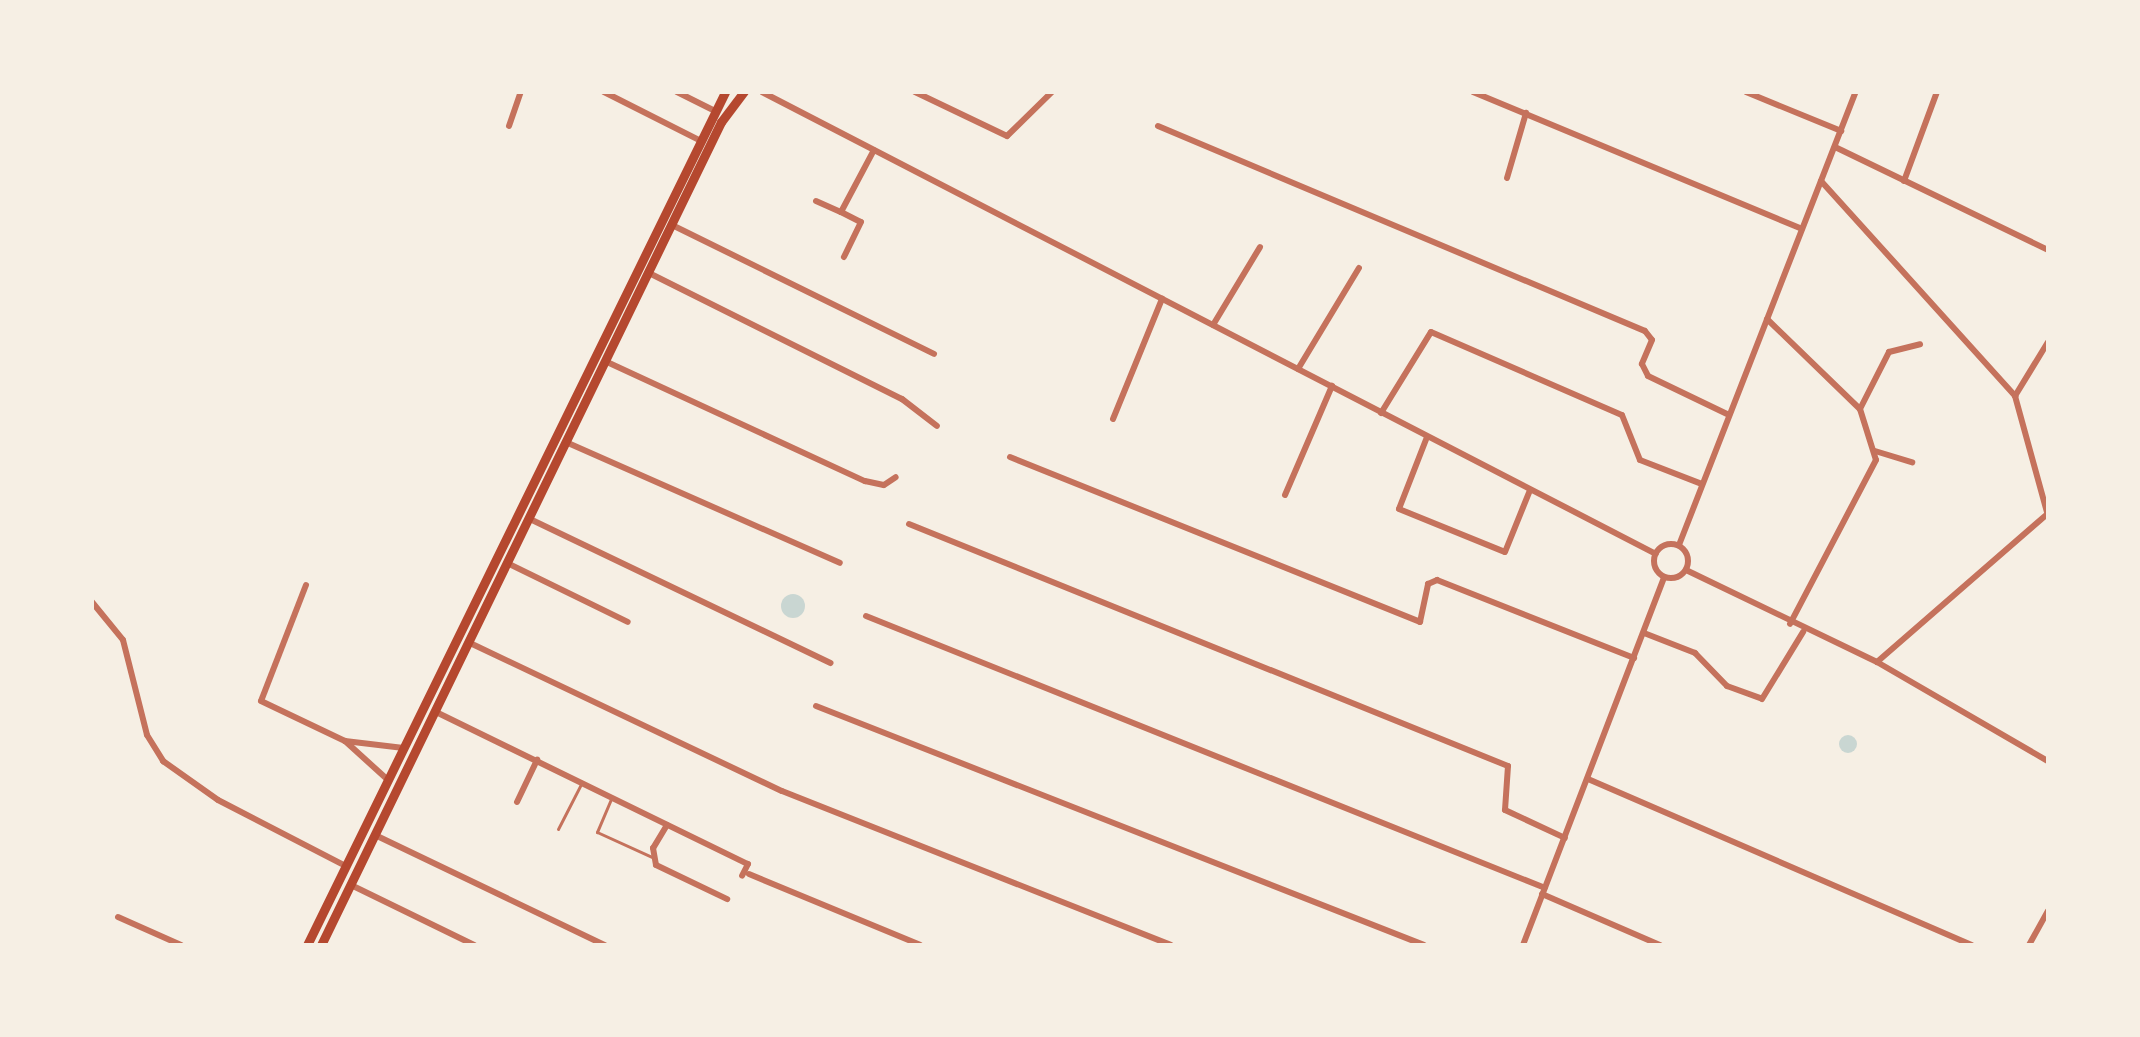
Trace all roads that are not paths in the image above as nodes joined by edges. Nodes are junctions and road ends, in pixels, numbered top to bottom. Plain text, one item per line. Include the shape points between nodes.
1 (521, 92) edge
2 (604, 92) edge
3 (677, 92) edge
4 (725, 92) edge
5 (744, 92) edge
6 (762, 92) edge
7 (915, 92) edge
8 (1052, 92) edge
9 (1473, 92) edge
10 (1746, 92) edge
11 (1856, 92) edge
12 (1937, 92) edge
13 (715, 111) junction
14 (1526, 113) junction
15 (509, 126) dead end
16 (1158, 126) dead end
17 (1841, 131) junction
18 (701, 141) junction
19 (1835, 147) junction
20 (874, 150) junction
21 (1507, 178) dead end
22 (1821, 181) junction
23 (1904, 181) junction
24 (816, 201) dead end
25 (841, 212) junction
26 (672, 225) junction
27 (1802, 229) junction
28 (1260, 247) dead end
29 (2048, 250) edge
30 (844, 257) dead end
31 (1359, 268) dead end
32 (649, 273) junction
33 (1162, 299) junction
34 (1767, 319) junction
35 (1213, 325) junction
36 (2048, 342) edge
37 (1920, 344) dead end
38 (934, 354) dead end
39 (607, 362) junction
40 (1298, 369) junction
41 (1332, 386) junction
42 (2015, 396) junction
43 (1860, 409) junction
44 (1381, 413) junction
45 (1729, 415) junction
46 (1113, 419) dead end
47 (937, 426) dead end
48 (1427, 437) junction
49 (568, 443) junction
50 (1875, 451) junction
51 (1010, 457) dead end
52 (1912, 462) dead end
53 (896, 477) dead end
54 (1702, 484) junction
55 (1530, 490) junction
56 (1285, 495) dead end
57 (2047, 516) edge
58 (532, 520) junction
59 (909, 524) dead end
60 (1679, 545) junction
61 (1656, 554) junction
62 (840, 563) dead end
63 (509, 564) junction
64 (1686, 570) junction
65 (1664, 577) junction
66 (306, 585) dead end
67 (92, 602) edge
68 (866, 616) dead end
69 (628, 622) dead end
70 (1790, 624) junction
71 (1803, 632) junction
72 (1644, 633) junction
73 (470, 643) junction
74 (1634, 658) junction
75 (1877, 662) junction
76 (830, 663) dead end
77 (816, 706) dead end
78 (436, 712) junction
79 (345, 741) junction
80 (404, 748) junction
81 (537, 760) junction
82 (2048, 761) edge
83 (1588, 779) junction
84 (388, 780) junction
85 (582, 781) junction
86 (612, 796) junction
87 (517, 802) dead end
88 (667, 825) junction
89 (558, 829) dead end
90 (375, 835) junction
91 (1565, 838) junction
92 (652, 857) junction
93 (346, 866) junction
94 (351, 885) junction
95 (1544, 891) junction
96 (727, 899) dead end
97 (2048, 911) edge
98 (118, 917) dead end
99 (181, 945) edge
100 (307, 945) edge
101 (321, 945) edge
102 (474, 945) edge
103 (605, 945) edge
104 (920, 945) edge
105 (1171, 945) edge
106 (1424, 945) edge
107 (1523, 945) edge
108 (1660, 945) edge
109 (1972, 945) edge
110 (2029, 945) edge

1 - 15 street
2 - 18 street
3 - 13 street
4 - 13 main road
5 - 26 main road via 721,122
6 - 20 street
7 - 8 street via 1007,136
9 - 14 street
10 - 17 street
11 - 17 street
12 - 23 street
13 - 18 main road
14 - 21 street
14 - 27 street
16 - 45 street via 1645,331 1652,340 1642,364 1648,376
17 - 19 street
18 - 80 main road
19 - 22 street
19 - 23 street
20 - 25 street
20 - 33 street
22 - 27 street
22 - 42 street
23 - 29 street
24 - 25 street
25 - 30 street via 861,222
26 - 32 main road
26 - 38 street
27 - 34 street
28 - 35 street
31 - 40 street
32 - 39 main road
32 - 47 street via 902,399
33 - 35 street
33 - 46 street
34 - 43 street
34 - 45 street
35 - 40 street
36 - 42 street
37 - 43 street via 1889,352
39 - 49 main road
39 - 53 street via 865,481 884,485
40 - 41 street
41 - 44 street
41 - 56 street
42 - 57 street
43 - 50 street
44 - 48 street
44 - 54 street via 1431,332 1622,415 1640,460
45 - 54 street
48 - 55 street
48 - 55 street via 1399,509 1505,552
49 - 58 main road
49 - 62 street
50 - 52 street
50 - 70 street
51 - 74 street via 1420,622 1428,584 1437,580
54 - 60 street
55 - 61 street
57 - 75 street
58 - 63 main road
58 - 76 street
59 - 91 street via 1508,766 1505,810
60 - 61 street
60 - 64 street via 1688,557
61 - 65 street
63 - 69 street
63 - 73 main road
64 - 65 street
64 - 70 street
65 - 72 street
66 - 79 street via 261,701
67 - 93 street via 123,640 147,735 163,761 218,800
68 - 95 street
70 - 71 street
71 - 72 street via 1762,699 1727,686 1695,653
71 - 75 street
72 - 74 street
73 - 78 main road
73 - 105 street via 782,791
74 - 83 street
75 - 82 street
77 - 106 street
78 - 81 street
78 - 90 main road
79 - 80 street
79 - 84 street
80 - 84 main road
81 - 85 street
81 - 87 street
83 - 91 street
83 - 109 street
84 - 93 main road
85 - 86 street
85 - 89 lane
86 - 88 street
86 - 92 lane via 597,832
88 - 92 street
88 - 104 street via 748,864 746,875
90 - 94 main road
90 - 103 street
91 - 95 street
92 - 96 street
93 - 100 main road
94 - 101 main road
94 - 102 street
95 - 107 street
95 - 108 street
97 - 110 street
98 - 99 street

